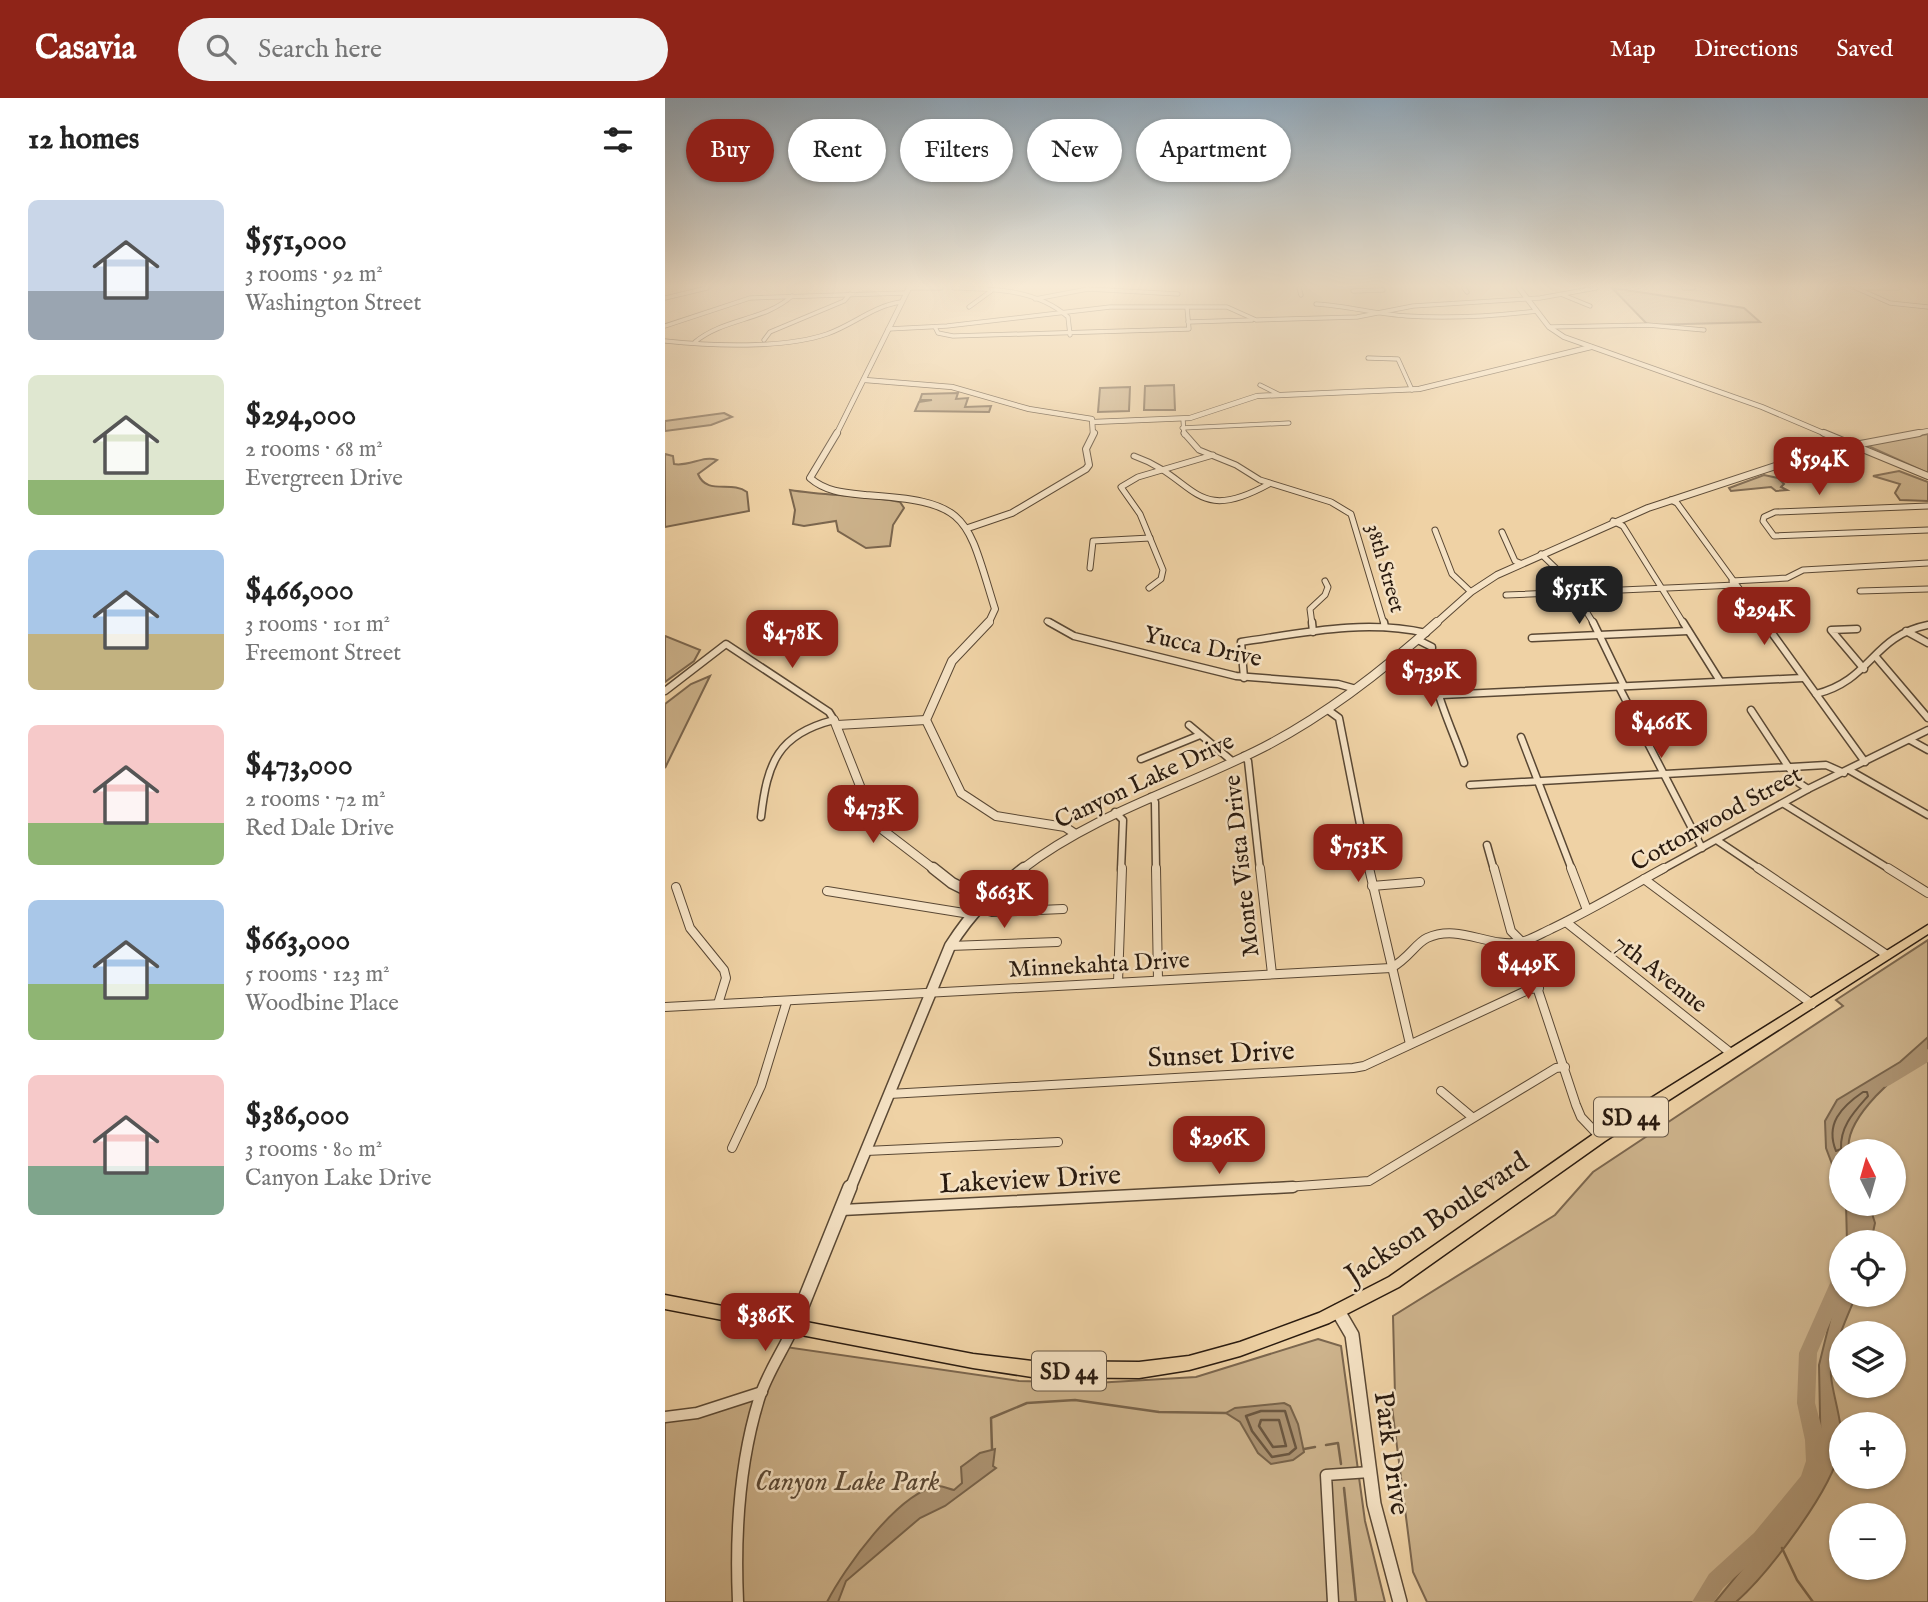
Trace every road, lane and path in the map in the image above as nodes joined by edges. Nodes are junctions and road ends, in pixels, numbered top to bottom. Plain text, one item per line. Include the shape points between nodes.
1 (874, 358) edge
2 (1374, 358) edge
3 (1544, 358) edge
4 (1621, 358) edge
5 (869, 369) junction
6 (879, 380) junction
7 (864, 381) junction
8 (912, 383) junction
9 (1260, 385) dead end
10 (1412, 390) junction
11 (1280, 395) junction
12 (1183, 419) junction
13 (1093, 422) junction
14 (1289, 423) dead end
15 (1182, 428) junction
16 (1928, 431) edge
17 (1854, 444) junction
18 (1134, 456) dead end
19 (1213, 456) junction
20 (1165, 472) junction
21 (1928, 476) edge
22 (1269, 484) junction
23 (1671, 500) junction
24 (1928, 506) edge
25 (1613, 521) junction
26 (968, 528) junction
27 (1435, 530) dead end
28 (1928, 530) edge
29 (1502, 532) dead end
30 (1150, 538) junction
31 (1541, 554) junction
32 (1520, 563) junction
33 (1928, 563) edge
34 (1090, 568) dead end
35 (1325, 581) dead end
36 (1734, 583) junction
37 (1149, 588) dead end
38 (1663, 589) junction
39 (1928, 589) edge
40 (1860, 591) dead end
41 (1471, 592) junction
42 (1577, 592) junction
43 (1506, 596) dead end
44 (1048, 621) dead end
45 (1928, 625) edge
46 (1385, 627) junction
47 (1857, 629) dead end
48 (1688, 631) junction
49 (1906, 631) junction
50 (1313, 632) junction
51 (1598, 635) junction
52 (1422, 636) junction
53 (1532, 638) dead end
54 (1928, 643) edge
55 (1876, 657) junction
56 (1864, 669) junction
57 (1244, 678) junction
58 (1803, 678) junction
59 (1720, 681) junction
60 (1622, 687) junction
61 (1356, 689) junction
62 (665, 691) edge
63 (1816, 694) junction
64 (1441, 695) junction
65 (936, 699) junction
66 (1328, 710) junction
67 (1751, 710) dead end
68 (1928, 718) edge
69 (904, 720) junction
70 (926, 720) junction
71 (836, 723) junction
72 (1189, 725) dead end
73 (1928, 730) edge
74 (1200, 735) junction
75 (1521, 737) dead end
76 (1910, 740) junction
77 (1928, 750) edge
78 (1244, 756) junction
79 (1141, 759) dead end
80 (1232, 761) junction
81 (1865, 762) junction
82 (1464, 764) dead end
83 (1789, 767) junction
84 (1847, 771) junction
85 (1664, 774) junction
86 (1538, 781) junction
87 (1470, 785) dead end
88 (1808, 789) junction
89 (1151, 797) junction
90 (1784, 804) junction
91 (1115, 812) junction
92 (1928, 815) edge
93 (761, 817) dead end
94 (1074, 833) junction
95 (1718, 841) junction
96 (1487, 845) dead end
97 (1702, 848) junction
98 (1644, 880) junction
99 (1420, 882) dead end
100 (1372, 886) junction
101 (676, 887) dead end
102 (827, 891) dead end
103 (1928, 893) edge
104 (983, 899) junction
105 (1063, 909) dead end
106 (972, 910) junction
107 (1587, 910) junction
108 (1566, 922) junction
109 (1928, 929) edge
110 (1057, 942) dead end
111 (1522, 942) junction
112 (950, 946) junction
113 (1887, 955) junction
114 (1391, 968) junction
115 (1272, 974) junction
116 (1158, 981) junction
117 (1118, 982) junction
118 (1539, 988) junction
119 (929, 993) junction
120 (787, 1001) junction
121 (718, 1004) junction
122 (1812, 1004) junction
123 (665, 1007) edge
124 (1410, 1044) junction
125 (1732, 1054) junction
126 (1565, 1067) junction
127 (1441, 1091) dead end
128 (889, 1094) junction
129 (1472, 1117) junction
130 (1600, 1137) junction
131 (1058, 1142) dead end
132 (732, 1148) dead end
133 (866, 1151) junction
134 (842, 1210) junction
135 (665, 1302) edge
136 (1338, 1311) junction
137 (795, 1326) junction
138 (762, 1392) junction
139 (665, 1417) edge
140 (1371, 1472) junction
141 (738, 1602) edge
142 (1333, 1602) edge
143 (1400, 1602) edge

1 - 5 street
2 - 10 street via 1398,359
3 - 10 street
4 - 17 street
5 - 6 street via 870,377
5 - 7 street
6 - 7 street
6 - 8 street
7 - 8 street
7 - 26 street via 810,473 812,482 828,490 925,502 947,511
8 - 13 street via 961,389 1029,409 1089,417
9 - 11 street
10 - 11 street
11 - 12 street via 1243,398 1208,414
12 - 13 street
12 - 15 street
13 - 26 street via 1086,468 1012,513
14 - 15 street
15 - 19 street, 38th Street via 1196,448
16 - 17 street, Canyon Lake Drive
17 - 21 street
17 - 23 street, Canyon Lake Drive
18 - 20 street
19 - 20 street
19 - 22 street, 38th Street
20 - 22 street via 1215,502 1236,501
20 - 30 street via 1134,478 1121,487
22 - 46 street, 38th Street via 1321,497 1351,514
23 - 25 street, Canyon Lake Drive
23 - 36 street
24 - 28 street via 1775,512 1763,521 1774,536
25 - 31 street, Canyon Lake Drive
25 - 38 street via 1623,526
26 - 65 street via 995,609 986,628 952,661
27 - 41 street via 1448,565 1460,585
29 - 32 street
30 - 34 street via 1093,541
30 - 37 street via 1163,575
31 - 32 street, Canyon Lake Drive
31 - 42 street
32 - 41 street, Canyon Lake Drive
33 - 36 street via 1803,570 1787,578
35 - 50 street via 1325,595 1310,610
36 - 38 street
36 - 58 street
38 - 42 street
38 - 48 street
39 - 40 street
41 - 52 street, Canyon Lake Drive
42 - 43 street
42 - 51 street
44 - 57 street, Yucca Drive via 1074,636
45 - 49 street
46 - 50 street
46 - 52 street
47 - 56 street via 1831,630
48 - 51 street
48 - 59 street
49 - 54 street
49 - 55 street via 1897,634
50 - 57 street via 1241,642
51 - 53 street
51 - 60 street
52 - 61 street, Canyon Lake Drive
52 - 64 street, 38th Street via 1432,647 1431,662
55 - 56 street
55 - 68 street
56 - 63 street via 1843,686
57 - 61 street, Yucca Drive
58 - 59 street
58 - 63 street
59 - 60 street
60 - 64 street
60 - 85 street
61 - 66 street, Canyon Lake Drive
62 - 71 street via 726,644 816,701
63 - 81 street
64 - 82 street, 38th Street
65 - 69 street via 925,711
65 - 70 street
66 - 78 street, Canyon Lake Drive
66 - 100 street via 1339,718
67 - 83 street
69 - 70 street
69 - 71 street
70 - 94 street via 961,793 996,816 1065,827
71 - 93 street via 798,732 773,763 767,773
71 - 104 street via 875,824 952,883
72 - 74 street, Monte Vista Drive
73 - 76 street, Cottonwood Street
74 - 79 street
74 - 80 street, Monte Vista Drive
75 - 86 street
76 - 77 street
76 - 81 street, Cottonwood Street
78 - 80 street, Canyon Lake Drive
78 - 115 street, Monte Vista Drive
80 - 89 street, Canyon Lake Drive
81 - 84 street, Cottonwood Street
83 - 84 street via 1826,765
83 - 85 street
83 - 88 street
84 - 88 street, Cottonwood Street
84 - 92 street
85 - 86 street
85 - 97 street
86 - 87 street
86 - 107 street
88 - 90 street, Cottonwood Street
89 - 91 street, Canyon Lake Drive
89 - 116 street via 1155,802
90 - 95 street, Cottonwood Street
90 - 103 street
91 - 94 street, Canyon Lake Drive
91 - 117 street via 1123,820
94 - 104 street, Canyon Lake Drive
95 - 97 street, Cottonwood Street
95 - 113 street
96 - 111 street via 1511,931
97 - 98 street, Cottonwood Street
98 - 107 street, Cottonwood Street
98 - 122 street
99 - 100 street
100 - 114 street
101 - 121 street via 690,928 724,970
102 - 106 street
104 - 106 street, Canyon Lake Drive
105 - 106 street
106 - 112 street, Canyon Lake Drive
107 - 108 street, Cottonwood Street
108 - 111 street, Cottonwood Street
108 - 125 street, 7th Avenue
109 - 113 main road, Jackson Boulevard / SD 44
110 - 112 street
111 - 114 street via 1497,943 1457,932 1441,934 1425,939 1407,960
111 - 118 street
112 - 119 street, Canyon Lake Drive
113 - 122 main road, Jackson Boulevard / SD 44
114 - 115 street, Minnekahta Drive
114 - 124 street
115 - 116 street, Minnekahta Drive
116 - 117 street, Minnekahta Drive
117 - 119 street, Minnekahta Drive
118 - 124 street, Sunset Drive
118 - 126 street
119 - 120 street, Minnekahta Drive
119 - 128 street, Canyon Lake Drive
120 - 121 street, Minnekahta Drive
120 - 132 street via 761,1086
121 - 123 street, Minnekahta Drive
122 - 125 main road, Jackson Boulevard / SD 44
124 - 128 street, Sunset Drive via 1353,1068
125 - 130 main road, Jackson Boulevard / SD 44
126 - 129 street, Lakeview Drive
126 - 130 street via 1581,1117
127 - 129 street
128 - 133 street, Canyon Lake Drive
129 - 134 street, Lakeview Drive via 1359,1184
130 - 136 main road, Jackson Boulevard / SD 44 via 1439,1254
131 - 133 street
133 - 134 street, Canyon Lake Drive
134 - 137 street, Canyon Lake Drive
135 - 137 main road, Jackson Boulevard / SD 44
136 - 137 main road, Jackson Boulevard / SD 44 via 1213,1357 1111,1371 1005,1366
136 - 140 street, Park Drive via 1352,1335
137 - 138 street, Canyon Lake Drive
138 - 139 street via 697,1413
138 - 141 street, Canyon Lake Drive via 746,1468
140 - 142 street via 1326,1475
140 - 143 street, Park Drive via 1381,1541

